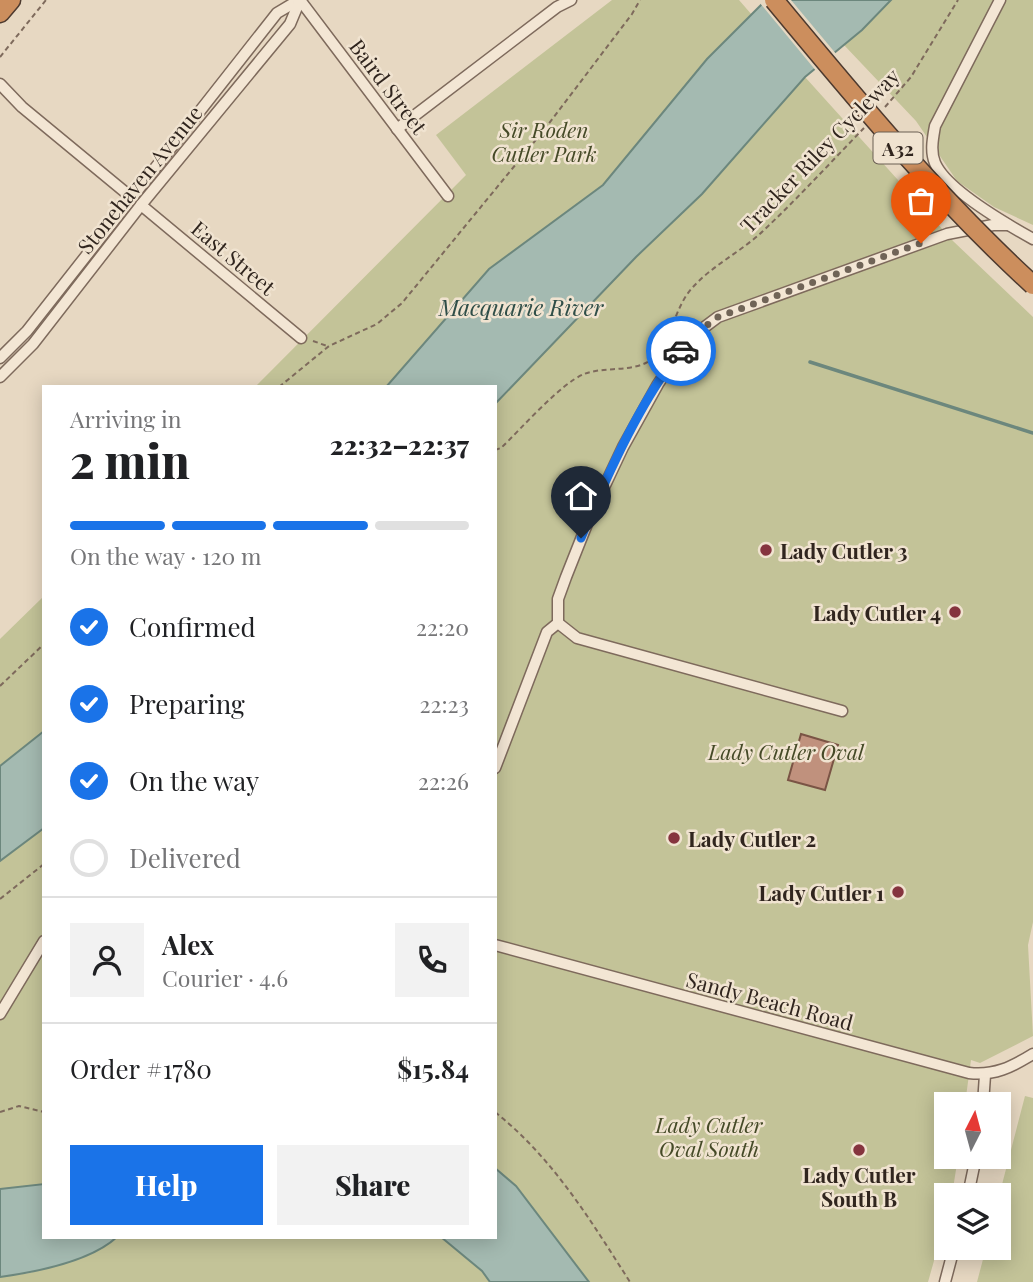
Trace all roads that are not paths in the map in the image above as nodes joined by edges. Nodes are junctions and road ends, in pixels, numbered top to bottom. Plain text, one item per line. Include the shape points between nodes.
1 (11, 0) edge
2 (300, 0) edge
3 (571, 0) edge
4 (774, 0) edge
5 (1000, 0) edge
6 (0, 13) edge
7 (0, 84) edge
8 (0, 95) edge
9 (22, 107) junction
10 (397, 129) junction
11 (448, 196) dead end
12 (131, 197) junction
13 (141, 205) junction
14 (1008, 225) junction
15 (1033, 239) edge
16 (1033, 285) edge
17 (302, 338) road end
18 (0, 358) edge
19 (0, 377) edge
20 (558, 623) junction
21 (842, 711) dead end
22 (497, 763) edge
23 (42, 944) edge
24 (497, 946) edge
25 (0, 1014) edge
26 (1033, 1054) edge
27 (985, 1075) junction
28 (984, 1092) edge
29 (950, 1260) edge
30 (944, 1282) edge

1 - 6 highway
2 - 10 street, Baird Street
2 - 12 street, Stonehaven Avenue via 277,13
2 - 13 street, Stonehaven Avenue via 290,24
3 - 10 street
4 - 16 highway, A32, bridge via 899,149
5 - 14 street via 936,126 932,144 941,173
7 - 9 street
8 - 9 street
9 - 12 street
10 - 11 street, Baird Street
12 - 18 street, Stonehaven Avenue via 27,331
13 - 17 street, East Street
13 - 19 street, Stonehaven Avenue via 33,344
14 - 15 street
14 - 20 street via 947,234 718,317 698,332 658,384 589,519 562,588
20 - 21 street via 577,638
20 - 22 street via 547,632
23 - 25 street
24 - 27 street, Sandy Beach Road via 952,1070
26 - 27 street, Sandy Beach Road
27 - 28 street
29 - 30 street

